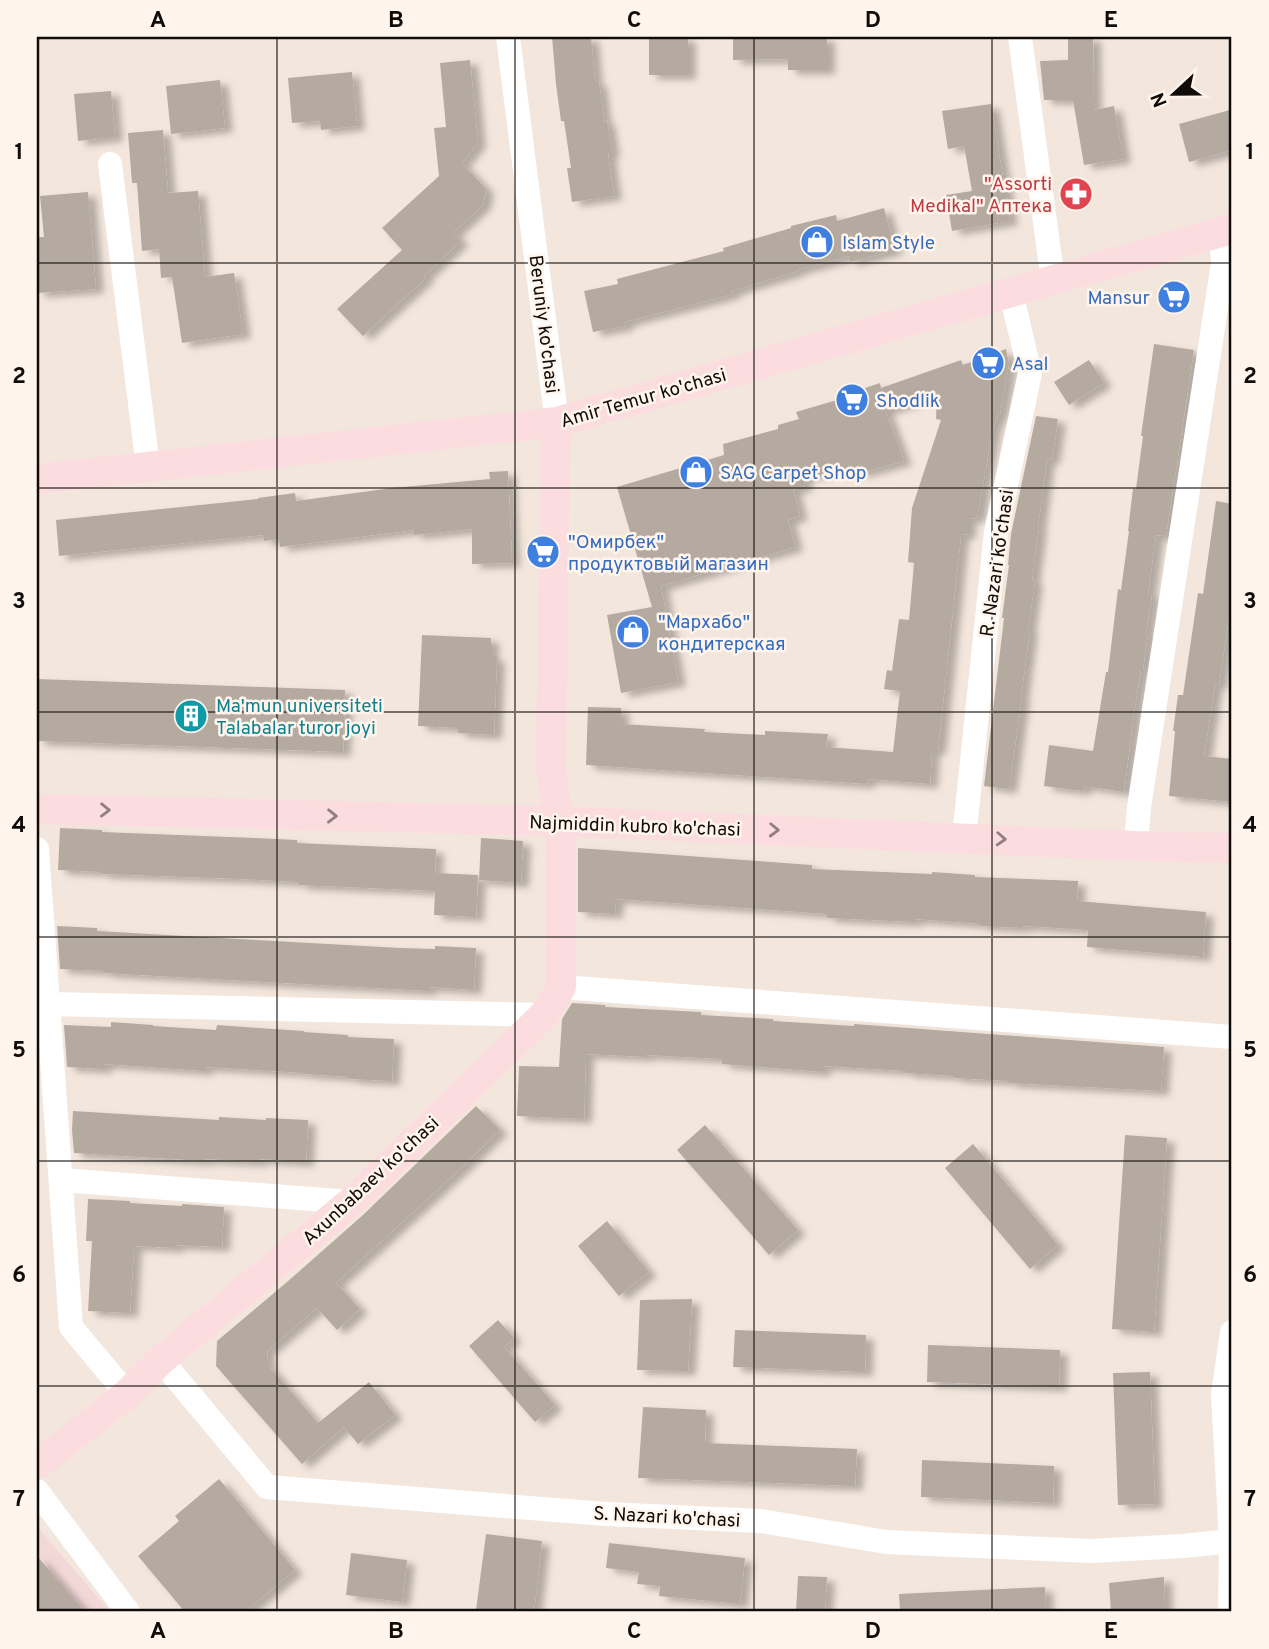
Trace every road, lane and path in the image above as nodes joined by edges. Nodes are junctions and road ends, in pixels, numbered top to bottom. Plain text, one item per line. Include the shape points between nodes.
1 (508, 37) edge
2 (1020, 37) edge
3 (110, 164) dead end
4 (1227, 231) edge
5 (1053, 281) junction
6 (1011, 293) junction
7 (557, 422) junction
8 (148, 467) junction
9 (37, 479) edge
10 (37, 809) edge
11 (558, 821) junction
12 (964, 838) junction
13 (1136, 846) junction
14 (1232, 848) edge
15 (37, 849) edge
16 (561, 987) junction
17 (49, 1004) junction
18 (544, 1015) junction
19 (1232, 1037) edge
20 (61, 1180) junction
21 (351, 1202) junction
22 (1232, 1332) edge
23 (161, 1360) junction
24 (127, 1394) junction
25 (37, 1465) edge
26 (37, 1491) edge
27 (1231, 1541) edge
28 (128, 1612) edge
29 (1230, 1612) edge

1 - 7 street, Beruniy ko'chasi
2 - 5 street
3 - 8 street
4 - 5 main road, Amir Temur ko'chasi
4 - 13 street
5 - 6 main road, Amir Temur ko'chasi
6 - 7 main road, Amir Temur ko'chasi
6 - 12 street, R. Nazari ko'chasi via 1030,373 996,532
7 - 8 main road, Amir Temur ko'chasi
7 - 11 main road, Beruniy ko'chasi via 551,768
8 - 9 main road, Amir Temur ko'chasi
10 -> 11 main road, Najmiddin kubro ko'chasi
11 -> 12 main road, Najmiddin kubro ko'chasi
11 - 16 main road
12 -> 13 main road, Najmiddin kubro ko'chasi
13 - 14 main road, Najmiddin kubro ko'chasi
15 - 17 street
16 - 18 main road, Axunbabaev ko'chasi
16 - 19 street
17 - 18 street
17 - 20 street
18 - 21 main road, Axunbabaev ko'chasi
20 - 21 street
20 - 24 street via 71,1327
21 - 23 main road, Axunbabaev ko'chasi
22 - 27 street via 1223,1395
23 - 24 main road, Axunbabaev ko'chasi
23 - 27 street, S. Nazari ko'chasi via 267,1487 606,1514 761,1521 886,1542 1091,1551
24 - 25 main road, Axunbabaev ko'chasi
26 - 28 street
27 - 29 street

